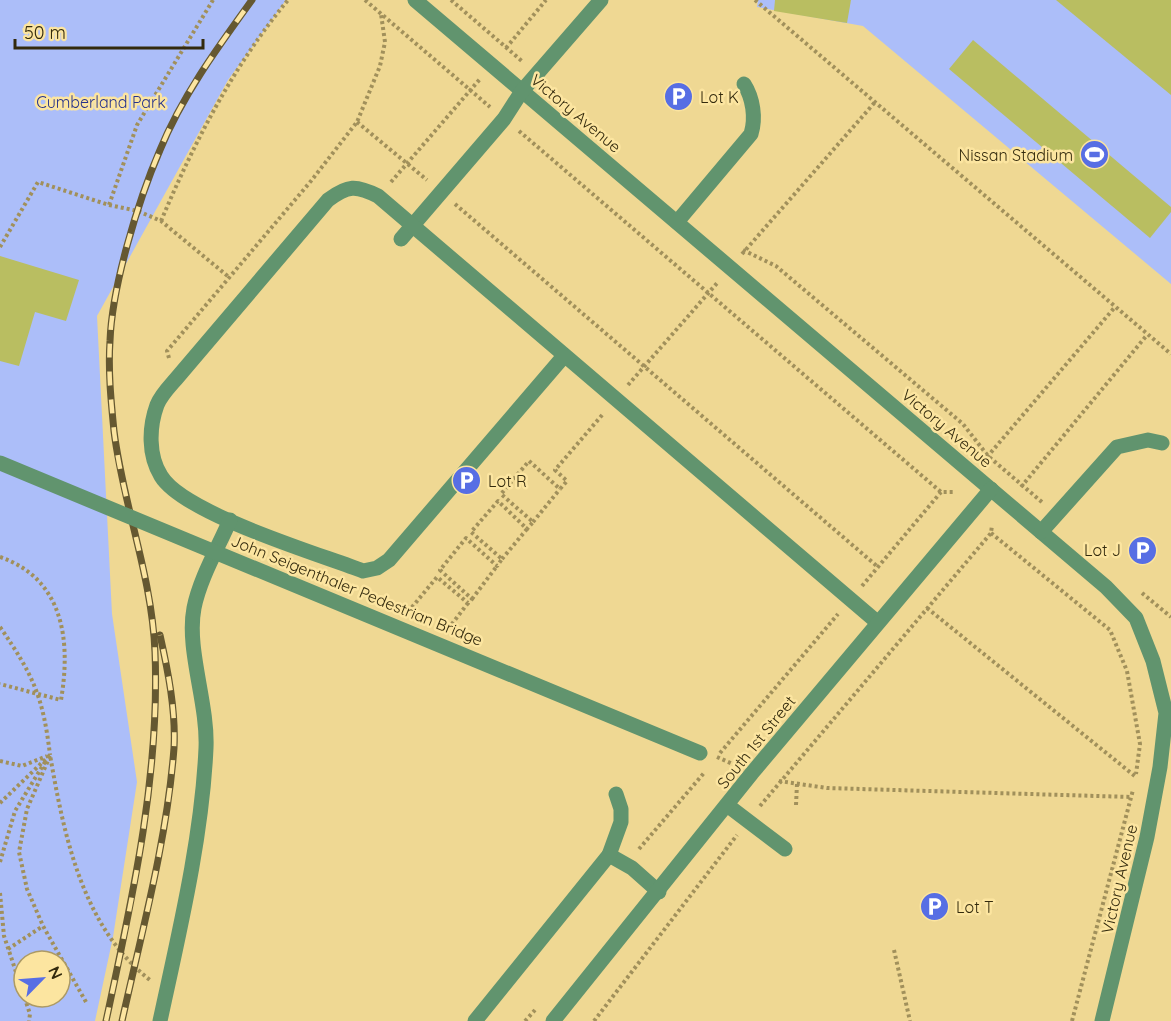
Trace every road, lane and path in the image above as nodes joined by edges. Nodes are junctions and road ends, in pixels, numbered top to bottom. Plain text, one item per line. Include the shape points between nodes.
1 (213, 0) edge
2 (288, 0) edge
3 (365, 0) edge
4 (415, 0) edge
5 (451, 0) edge
6 (546, 0) edge
7 (601, 0) edge
8 (755, 0) edge
9 (381, 14) junction
10 (506, 48) junction
11 (492, 66) junction
12 (537, 74) junction
13 (744, 84) dead end
14 (471, 90) junction
15 (522, 91) junction
16 (876, 101) junction
17 (504, 119) junction
18 (357, 122) junction
19 (407, 164) junction
20 (442, 192) junction
21 (378, 196) junction
22 (109, 205) junction
23 (161, 221) junction
24 (677, 222) junction
25 (412, 226) junction
26 (401, 239) dead end
27 (0, 247) edge
28 (737, 247) dead end
29 (745, 250) junction
30 (730, 267) junction
31 (230, 278) junction
32 (709, 292) junction
33 (247, 295) junction
34 (1115, 307) junction
35 (1147, 335) junction
36 (1171, 354) edge
37 (564, 356) junction
38 (644, 367) junction
39 (176, 379) junction
40 (616, 400) junction
41 (1162, 442) dead end
42 (988, 456) junction
43 (984, 461) dead end
44 (0, 464) edge
45 (1022, 487) junction
46 (560, 489) junction
47 (991, 489) junction
48 (941, 492) junction
49 (954, 492) dead end
50 (1056, 515) junction
51 (230, 520) junction
52 (533, 522) junction
53 (992, 525) dead end
54 (527, 529) junction
55 (1041, 532) junction
56 (991, 533) junction
57 (0, 557) edge
58 (502, 560) junction
59 (497, 566) junction
60 (878, 567) junction
61 (1134, 585) dead end
62 (472, 599) junction
63 (851, 599) junction
64 (468, 603) junction
65 (1171, 617) edge
66 (877, 622) junction
67 (397, 626) junction
68 (0, 627) edge
69 (438, 643) junction
70 (0, 684) edge
71 (700, 753) joint
72 (50, 755) junction
73 (717, 757) junction
74 (0, 761) edge
75 (752, 773) junction
76 (1136, 777) junction
77 (797, 784) junction
78 (616, 794) dead end
79 (1131, 797) junction
80 (0, 804) edge
81 (728, 805) junction
82 (796, 805) dead end
83 (785, 849) dead end
84 (609, 855) junction
85 (0, 862) edge
86 (626, 864) junction
87 (659, 892) junction
88 (0, 893) edge
89 (43, 926) junction
90 (8, 949) junction
91 (894, 950) dead end
92 (167, 988) junction
93 (86, 1002) dead end
94 (29, 1021) edge
95 (159, 1021) edge
96 (475, 1021) edge
97 (554, 1021) edge
98 (910, 1021) edge
99 (1072, 1021) edge
100 (1102, 1021) edge

1 - 22 path via 137,125
2 - 23 path via 219,100 187,159
3 - 9 path
4 - 11 street, Victory Avenue
5 - 10 path
6 - 10 path
7 - 12 street
8 - 16 path
9 - 14 path
9 - 18 path via 385,42 380,66
10 - 11 path
10 - 12 path
11 - 15 street, Victory Avenue
12 - 15 street
13 - 24 street via 751,99 751,134
14 - 17 path
14 - 19 path
15 - 17 street
15 - 24 street, Victory Avenue
16 - 29 path
16 - 34 path
17 - 20 street
17 - 32 path
18 - 19 path
18 - 31 path
19 - 20 path
19 - 21 path
20 - 25 street
20 - 38 path
21 - 25 street
21 - 33 street via 362,188 343,189 328,200
22 - 23 path
22 - 27 path via 38,182
23 - 31 path
24 - 30 street, Victory Avenue
25 - 26 street
25 - 37 street
28 - 29 path
29 - 30 path
29 - 42 path via 776,266 883,356 963,424
30 - 32 path
30 - 47 street, Victory Avenue
31 - 33 path
31 - 39 path via 167,351
32 - 38 path
32 - 48 path
33 - 39 street
34 - 35 path
34 - 42 path
35 - 36 path
35 - 45 path
37 - 40 street
37 - 51 street via 389,560 377,568 363,571
38 - 40 path
38 - 60 path
39 - 51 street via 158,403 151,431 156,465 162,477 183,496
40 - 46 path via 555,470 567,481
40 - 63 street
41 - 50 street via 1148,440 1117,447
42 - 43 path
42 - 45 path
44 - 67 street, John Seigenthaler Pedestrian Bridge, bridge
45 - 50 path
46 - 52 path
46 - 52 path via 529,462 501,494
47 - 55 street, Victory Avenue
47 - 66 street, South 1st Street
48 - 49 path
48 - 60 path
50 - 55 street
51 - 92 street via 194,610 194,647 205,716 205,756 195,837
52 - 54 path
53 - 56 path
54 - 58 path
54 - 58 path via 498,501 471,532
55 - 100 street, Victory Avenue via 1136,618 1153,662 1166,714 1147,837
56 - 76 path via 1110,630 1127,671 1140,744
56 - 76 path via 927,608
57 - 70 path via 31,573 55,605 62,623 66,671 61,700
58 - 59 path
59 - 62 path
59 - 62 path via 466,538 440,570
60 - 63 path
61 - 65 path
62 - 64 path
63 - 66 street
63 - 73 path
64 - 67 path via 437,577
64 - 69 path
66 - 75 street, South 1st Street
67 - 69 street, John Seigenthaler Pedestrian Bridge, bridge
68 - 72 path, bridge via 29,671 41,699
69 - 71 street, John Seigenthaler Pedestrian Bridge, bridge
71 - 73 path
72 - 74 path via 22,766
72 - 80 path
72 - 85 path via 15,811
72 - 89 path via 27,809 19,852 27,889
72 - 92 path via 67,839 92,905 133,966
73 - 75 path
73 - 86 path
75 - 77 path
75 - 81 street, South 1st Street
76 - 79 path
77 - 79 path
77 - 82 path
78 - 84 street via 621,822
79 - 99 path
81 - 83 street
81 - 87 street, South 1st Street
84 - 86 street
84 - 96 street
86 - 87 street
87 - 97 street, South 1st Street
88 - 90 path
89 - 90 path
89 - 93 path
90 - 94 path
91 - 98 path
92 - 95 street

